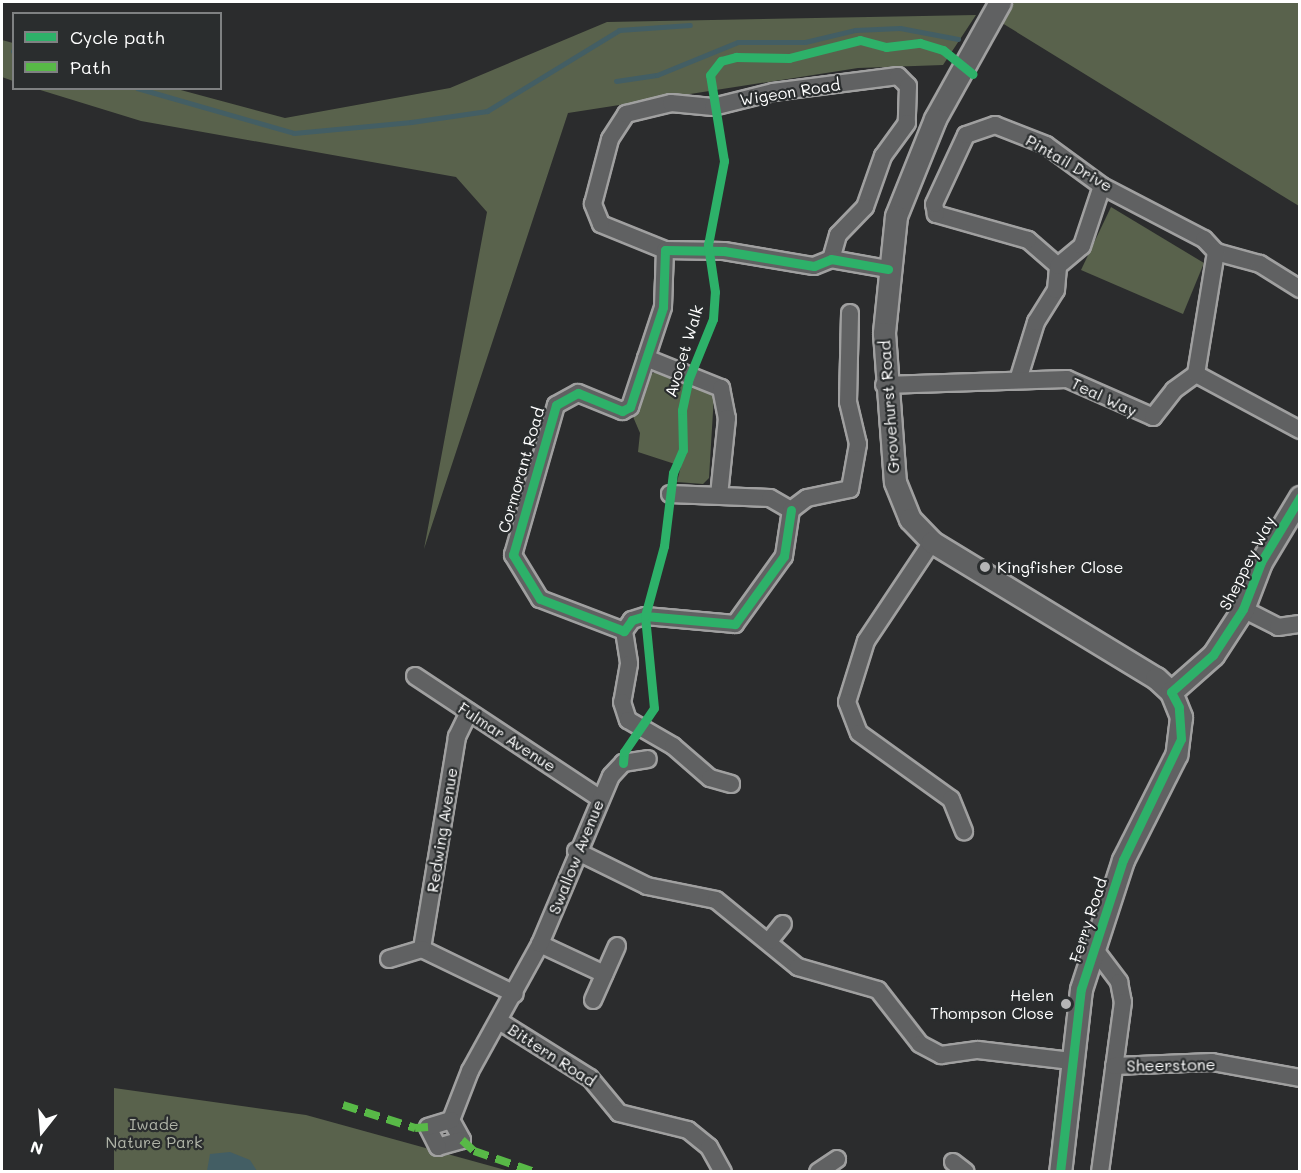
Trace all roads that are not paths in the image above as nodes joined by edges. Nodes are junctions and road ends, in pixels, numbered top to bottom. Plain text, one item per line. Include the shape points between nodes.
1 (1000, 2) edge
2 (1102, 186) junction
3 (665, 250) junction
4 (1216, 252) junction
5 (831, 259) junction
6 (1058, 266) junction
7 (888, 269) junction
8 (1299, 290) edge
9 (850, 313) dead end
10 (646, 358) junction
11 (1196, 374) junction
12 (1019, 378) junction
13 (885, 385) junction
14 (1299, 430) edge
15 (670, 494) dead end
16 (719, 495) junction
17 (1299, 497) edge
18 (791, 510) junction
19 (932, 542) junction
20 (1243, 609) junction
21 (1299, 624) edge
22 (624, 631) junction
23 (415, 676) dead end
24 (1171, 692) junction
25 (469, 712) junction
26 (648, 759) dead end
27 (731, 784) dead end
28 (599, 798) junction
29 (967, 820) dead end
30 (576, 851) junction
31 (783, 924) dead end
32 (769, 941) junction
33 (540, 944) junction
34 (617, 946) dead end
35 (422, 949) junction
36 (1096, 951) junction
37 (389, 959) dead end
38 (604, 974) junction
39 (515, 994) junction
40 (593, 1000) dead end
41 (499, 1021) junction
42 (1071, 1061) junction
43 (1114, 1066) junction
44 (1299, 1078) edge
45 (451, 1120) dead end
46 (837, 1159) dead end
47 (723, 1172) edge
48 (818, 1172) edge
49 (1060, 1172) edge
50 (1100, 1172) edge

1 - 7 street, Grovehurst Road via 911,172
2 - 4 street, Pintail Drive via 1160,212 1204,238
2 - 6 street via 1082,246
2 - 6 street, Pintail Drive via 1046,145 1010,129 986,125 966,135 934,204 936,214 1028,240
3 - 5 street via 724,251 814,266
3 - 5 street, Wigeon Road via 602,224 593,204 610,139 626,114 671,103 713,107 773,92 898,76 908,86 907,123 883,156 865,207 838,235
3 - 10 street, Cormorant Road via 663,307
4 - 8 street, Pintail Drive via 1260,264
4 - 11 street
5 - 7 street
6 - 12 street via 1056,290 1036,322
7 - 13 street, Grovehurst Road
9 - 18 street via 848,402 858,444 850,489 807,498
10 - 16 street via 721,388 727,418
10 - 22 street, Cormorant Road via 630,407 622,411 578,393 556,405 513,555 540,599
11 - 12 street, Teal Way via 1174,390 1153,417 1067,379
11 - 14 street
12 - 13 street, Teal Way via 997,384
13 - 19 street, Grovehurst Road via 895,482 910,519
15 - 16 street
16 - 18 street via 770,498
17 - 20 street, Sheppey Way via 1261,562
18 - 22 street via 784,556 735,624 645,616 632,620
19 - 24 street, Grovehurst Road
19 - 29 street via 866,641 847,702 859,733 951,799
20 - 21 street via 1278,627
20 - 24 street, Sheppey Way via 1203,669
22 - 27 street via 629,664 622,702 628,720 673,746 695,768
23 - 25 street, Fulmar Avenue
24 - 36 street, Ferry Road via 1179,707 1179,747 1123,860
25 - 28 street, Fulmar Avenue
25 - 35 street, Redwing Avenue via 457,737
26 - 28 street, Swallow Avenue via 623,764
28 - 30 street, Swallow Avenue
30 - 32 street via 647,886 716,900
30 - 33 street, Swallow Avenue via 571,877
31 - 32 street
32 - 42 street via 798,967 878,990 920,1044 941,1055 978,1050
33 - 38 street
33 - 39 street, Swallow Avenue
34 - 38 street
35 - 37 street
35 - 39 street
36 - 42 street, Ferry Road via 1081,989
36 - 43 street, Sheerstone via 1119,982 1123,1002
38 - 40 street
39 - 41 street, Swallow Avenue
41 - 45 street, Swallow Avenue via 470,1071
41 - 47 street, Bittern Road via 590,1078 612,1107 627,1115 688,1130 709,1147
42 - 49 street, Ferry Road
43 - 44 street, Sheerstone via 1212,1062
43 - 50 street, Sheerstone
46 - 48 street

